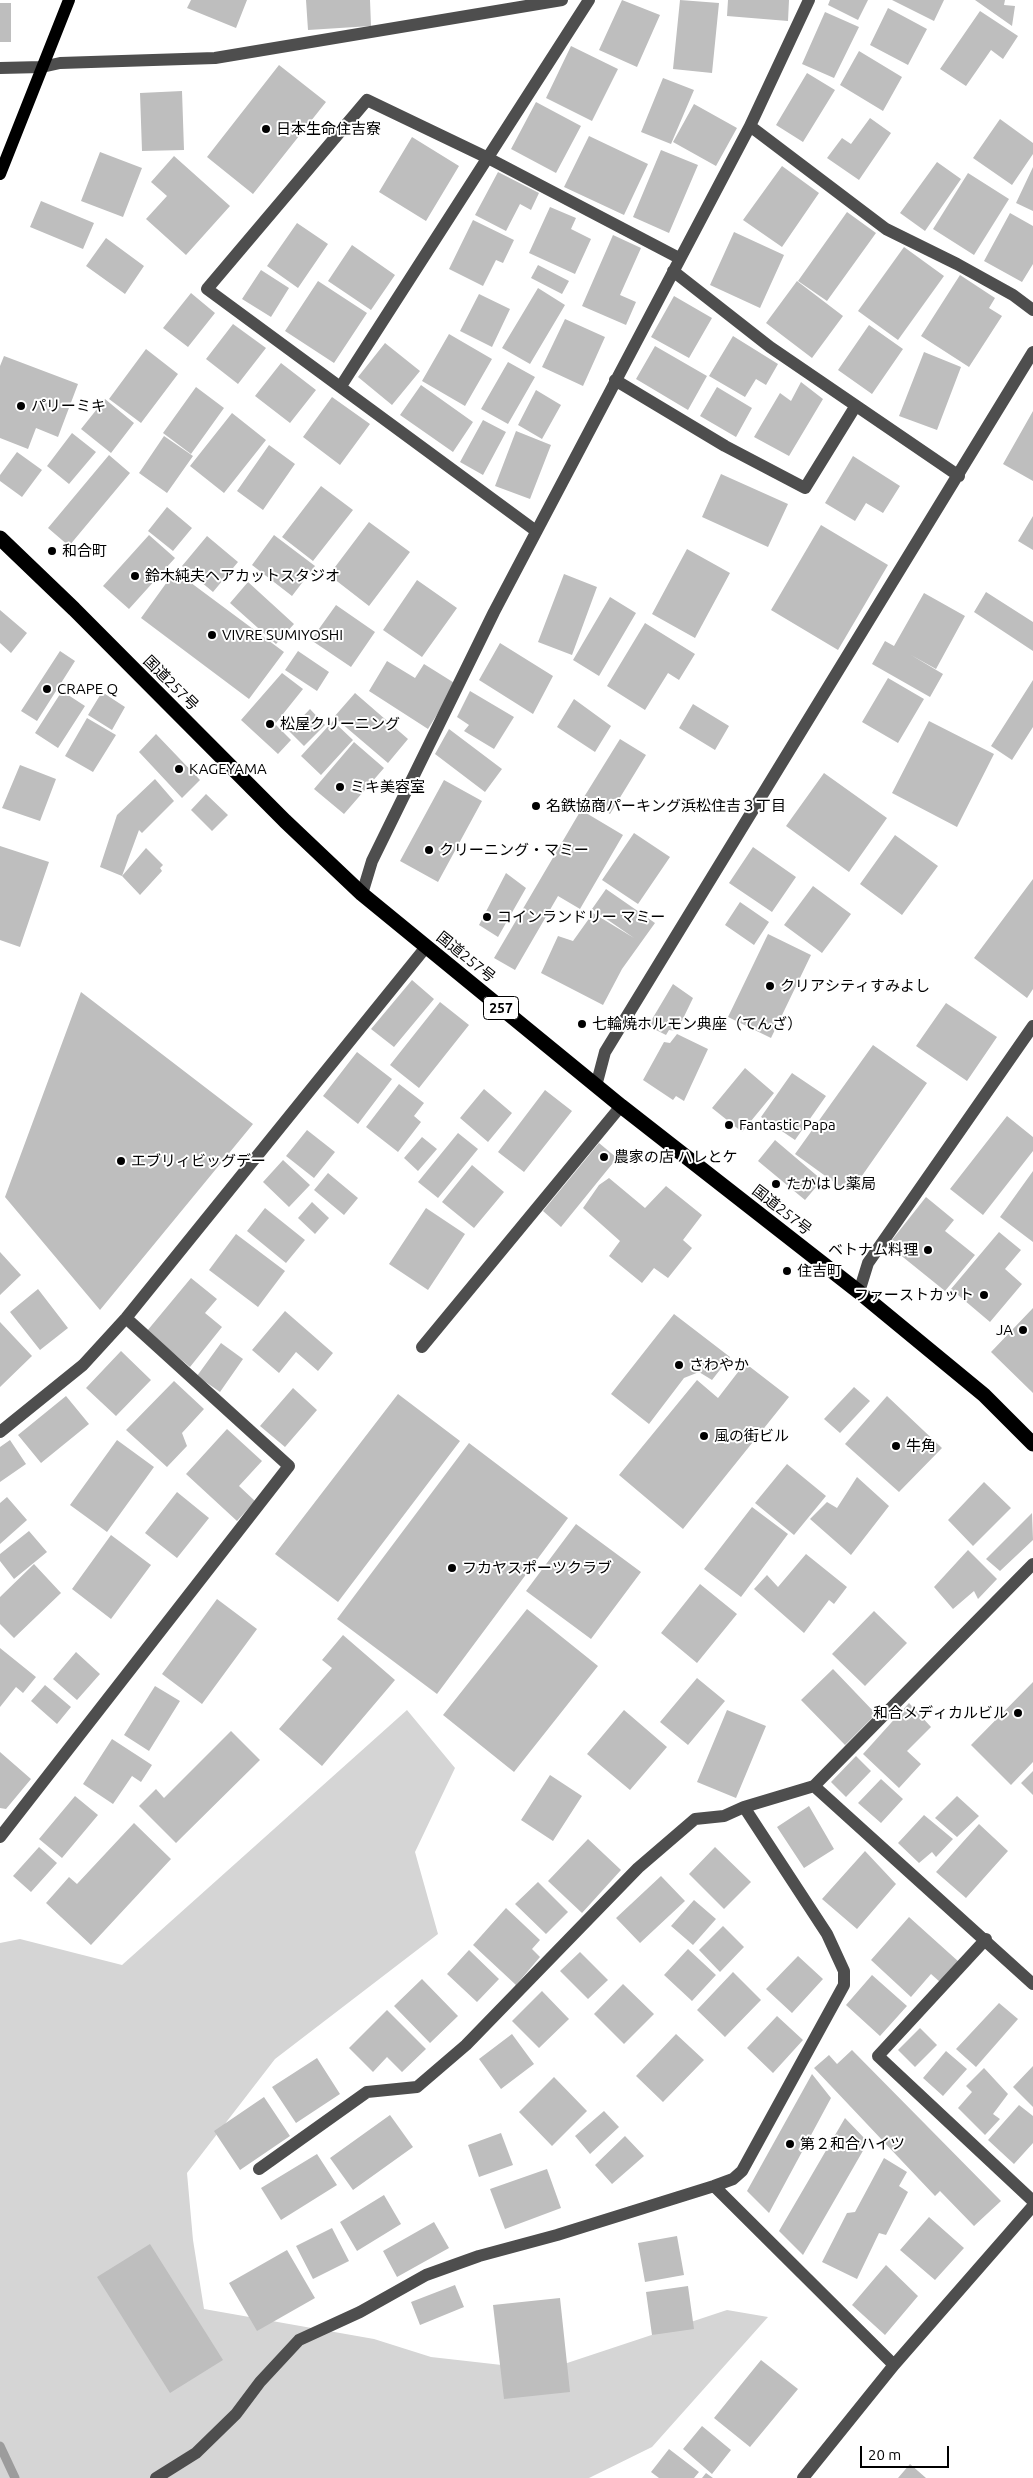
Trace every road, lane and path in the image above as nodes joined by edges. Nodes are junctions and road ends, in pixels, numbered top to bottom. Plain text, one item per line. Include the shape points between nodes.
1 (69, 0) edge
2 (562, 0) edge
3 (589, 0) edge
4 (808, 0) edge
5 (0, 68) edge
6 (42, 68) junction
7 (750, 126) junction
8 (488, 158) junction
9 (0, 174) edge
10 (679, 258) junction
11 (673, 271) junction
12 (1033, 310) edge
13 (1033, 352) edge
14 (616, 380) junction
15 (342, 386) junction
16 (855, 407) junction
17 (959, 476) junction
18 (536, 532) junction
19 (0, 538) edge
20 (362, 894) junction
21 (426, 947) junction
22 (1033, 1026) edge
23 (596, 1086) junction
24 (620, 1106) junction
25 (859, 1292) junction
26 (126, 1318) junction
27 (422, 1347) dead end
28 (2, 1427) edge
29 (1033, 1444) edge
30 (1033, 1564) edge
31 (814, 1786) junction
32 (744, 1807) junction
33 (0, 1837) edge
34 (986, 1939) junction
35 (1033, 1984) edge
36 (259, 2169) dead end
37 (714, 2186) junction
38 (1033, 2201) edge
39 (1033, 2206) edge
40 (894, 2365) junction
41 (156, 2478) edge
42 (803, 2478) edge

1 - 6 main road
2 - 6 street via 215,58 60,63
3 - 8 street
4 - 7 street
5 - 6 street
6 - 9 main road
7 - 10 street
7 - 12 street via 886,229 957,264
8 - 10 street
8 - 15 street
8 - 15 street via 367,100 207,289
10 - 11 street
11 - 14 street
11 - 16 street via 770,347
13 - 17 street
14 - 16 street via 725,446 805,488
14 - 18 street
15 - 18 street
16 - 17 street
17 - 23 street via 604,1052
18 - 20 street via 376,852
19 - 20 highway, 国道257号 / 257 via 284,821
20 - 21 highway, 国道257号 / 257
21 - 23 highway, 国道257号 / 257
21 - 26 street
22 - 25 street via 868,1263
23 - 24 highway, 国道257号 / 257
24 - 25 highway, 国道257号 / 257
24 - 27 street
25 - 29 highway, 国道257号 / 257 via 984,1395
26 - 28 street via 83,1364
26 - 33 street via 289,1466
30 - 31 street
31 - 32 street
31 - 34 street
32 - 36 street via 724,1816 695,1819 638,1868 466,2045 417,2086 366,2092
32 - 37 street via 827,1934 844,1971 844,1985 742,2171 733,2179
34 - 35 street
34 - 38 street via 878,2056
37 - 40 street
37 - 41 street via 426,2274 360,2312 299,2340 236,2414 196,2453
39 - 40 street
40 - 42 street

